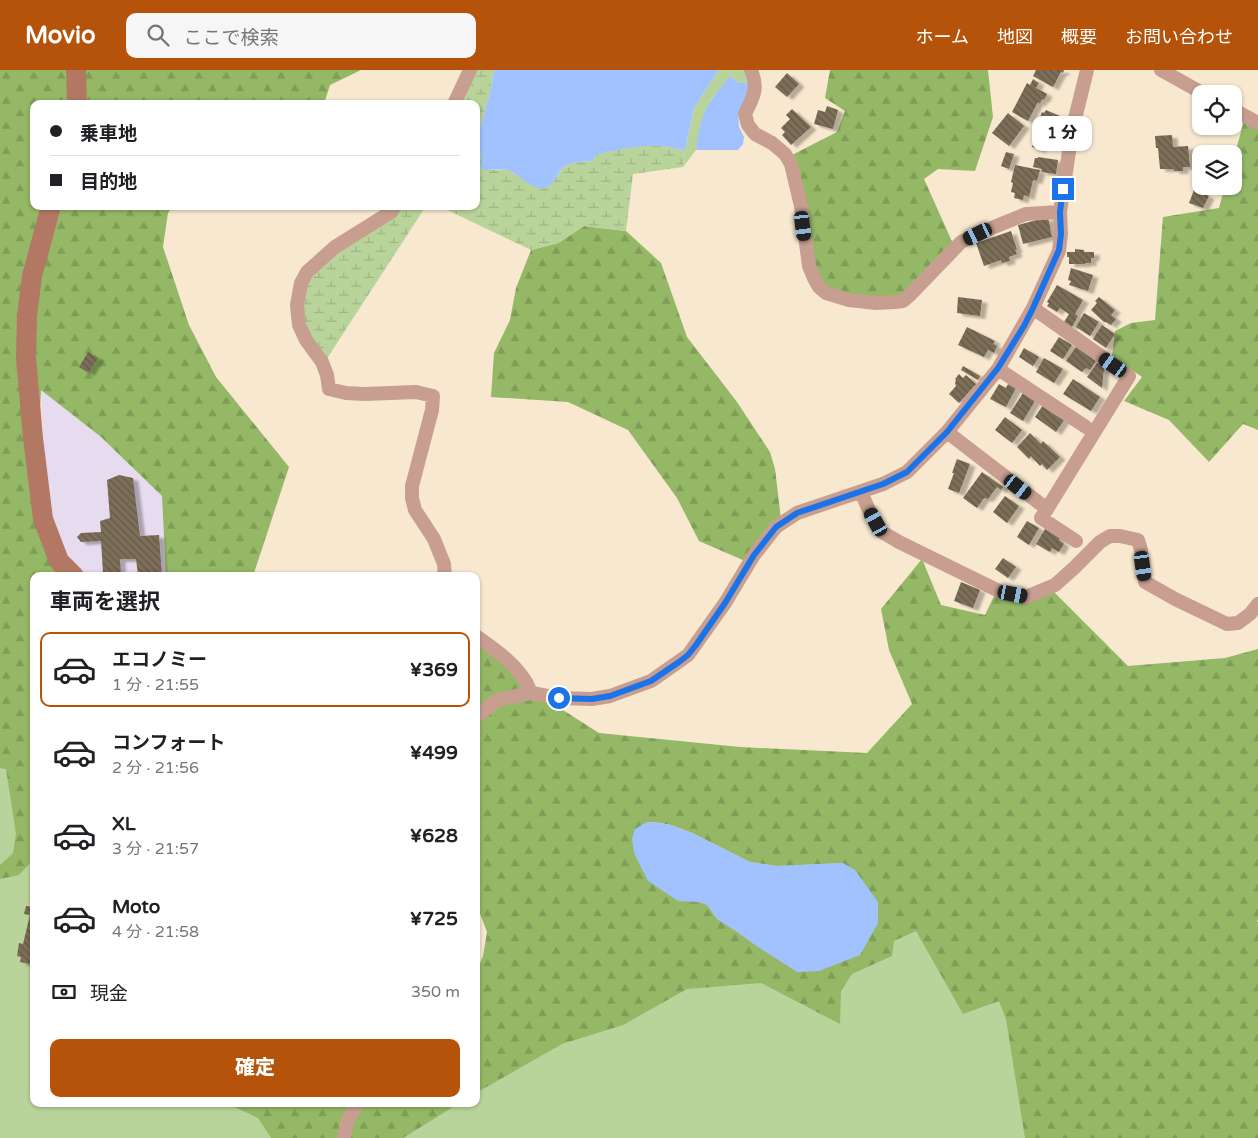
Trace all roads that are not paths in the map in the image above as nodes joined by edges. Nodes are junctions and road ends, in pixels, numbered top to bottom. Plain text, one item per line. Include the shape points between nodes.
1 (76, 70) edge
2 (470, 70) edge
3 (751, 70) edge
4 (1087, 70) edge
5 (1161, 70) edge
6 (1192, 87) edge
7 (77, 100) edge
8 (456, 100) edge
9 (1242, 114) edge
10 (1258, 123) edge
11 (50, 210) edge
12 (393, 210) edge
13 (1060, 212) junction
14 (1033, 308) junction
15 (998, 368) junction
16 (1086, 427) dead end
17 (947, 432) junction
18 (861, 492) junction
19 (1047, 509) junction
20 (1076, 541) dead end
21 (70, 572) edge
22 (445, 572) edge
23 (1258, 604) edge
24 (480, 639) edge
25 (531, 693) junction
26 (480, 714) edge
27 (355, 1107) edge
28 (344, 1138) edge

1 - 7 street
2 - 8 street
3 - 13 street via 755,92 745,114 748,125 755,134 785,154 792,164 809,266 826,293 876,303 902,301 961,242 1026,214
4 - 13 street via 1072,131
5 - 6 street
9 - 10 street
11 - 21 street via 32,276 26,357 43,518 59,561
12 - 22 street via 335,247 307,272 298,294 297,315 306,340 322,362 329,389 346,393 416,392 433,396 412,498 414,510 434,539
13 - 14 street via 1059,250
14 - 15 street
14 - 19 street via 1129,376
15 - 16 street
15 - 17 street
17 - 18 street via 907,472
17 - 19 street
18 - 23 street via 882,532 1001,592 1026,597 1055,585 1100,542 1110,536 1120,536 1138,540 1145,582 1175,599 1226,624 1238,623
18 - 25 street via 797,513 776,527 688,655 651,681 592,699
19 - 20 street via 1041,518
24 - 25 street via 512,665
25 - 26 street via 497,700
27 - 28 street via 347,1122

